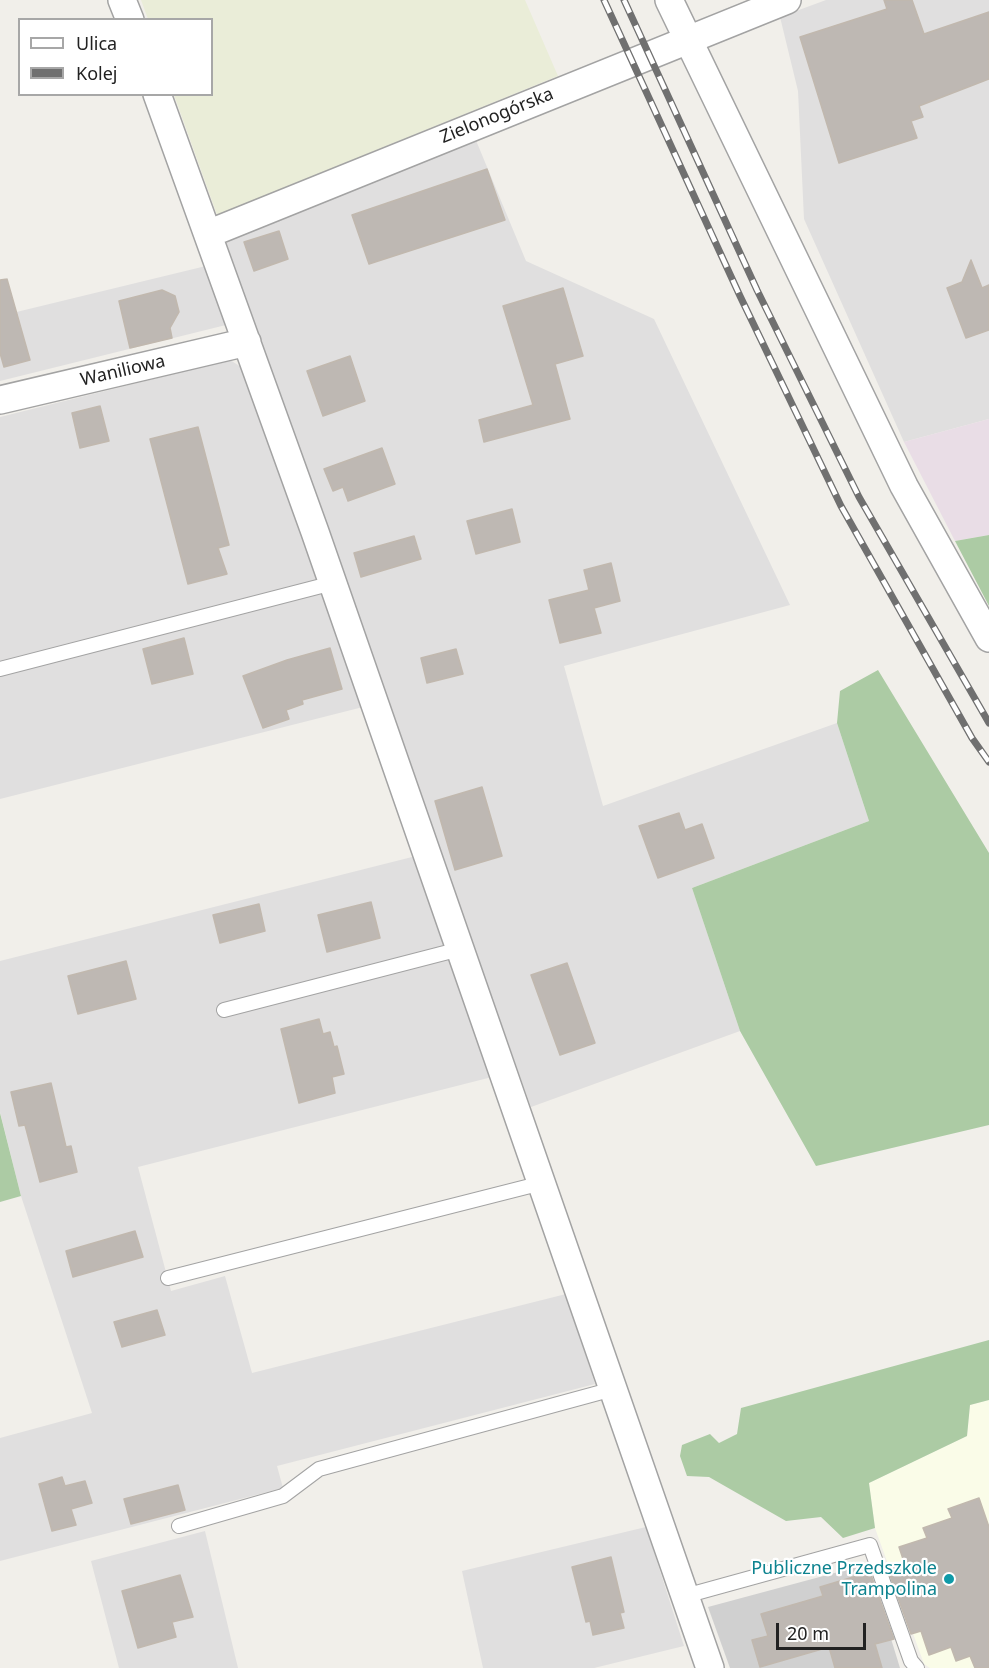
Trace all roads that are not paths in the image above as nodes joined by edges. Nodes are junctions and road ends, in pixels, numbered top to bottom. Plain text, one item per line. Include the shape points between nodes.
1 (122, 0) edge
2 (669, 0) edge
3 (787, 0) edge
4 (129, 18) edge
5 (688, 39) junction
6 (158, 96) edge
7 (208, 234) junction
8 (247, 342) junction
9 (0, 400) edge
10 (333, 583) junction
11 (989, 638) edge
12 (0, 669) edge
13 (460, 949) junction
14 (224, 1010) dead end
15 (542, 1183) junction
16 (168, 1278) dead end
17 (613, 1389) junction
18 (179, 1526) dead end
19 (685, 1596) junction
20 (710, 1668) edge
21 (917, 1668) edge

1 - 4 street
2 - 5 street
3 - 5 street, Zielonogórska
5 - 7 street, Zielonogórska
5 - 11 street via 904,486
6 - 7 street
7 - 8 street
8 - 9 street, Waniliowa
8 - 10 street
10 - 12 lane
10 - 13 street
13 - 14 lane
13 - 15 street
15 - 16 lane
15 - 17 street
17 - 18 lane via 319,1469 283,1496
17 - 19 street
19 - 20 street
19 - 21 lane via 870,1545 910,1661

